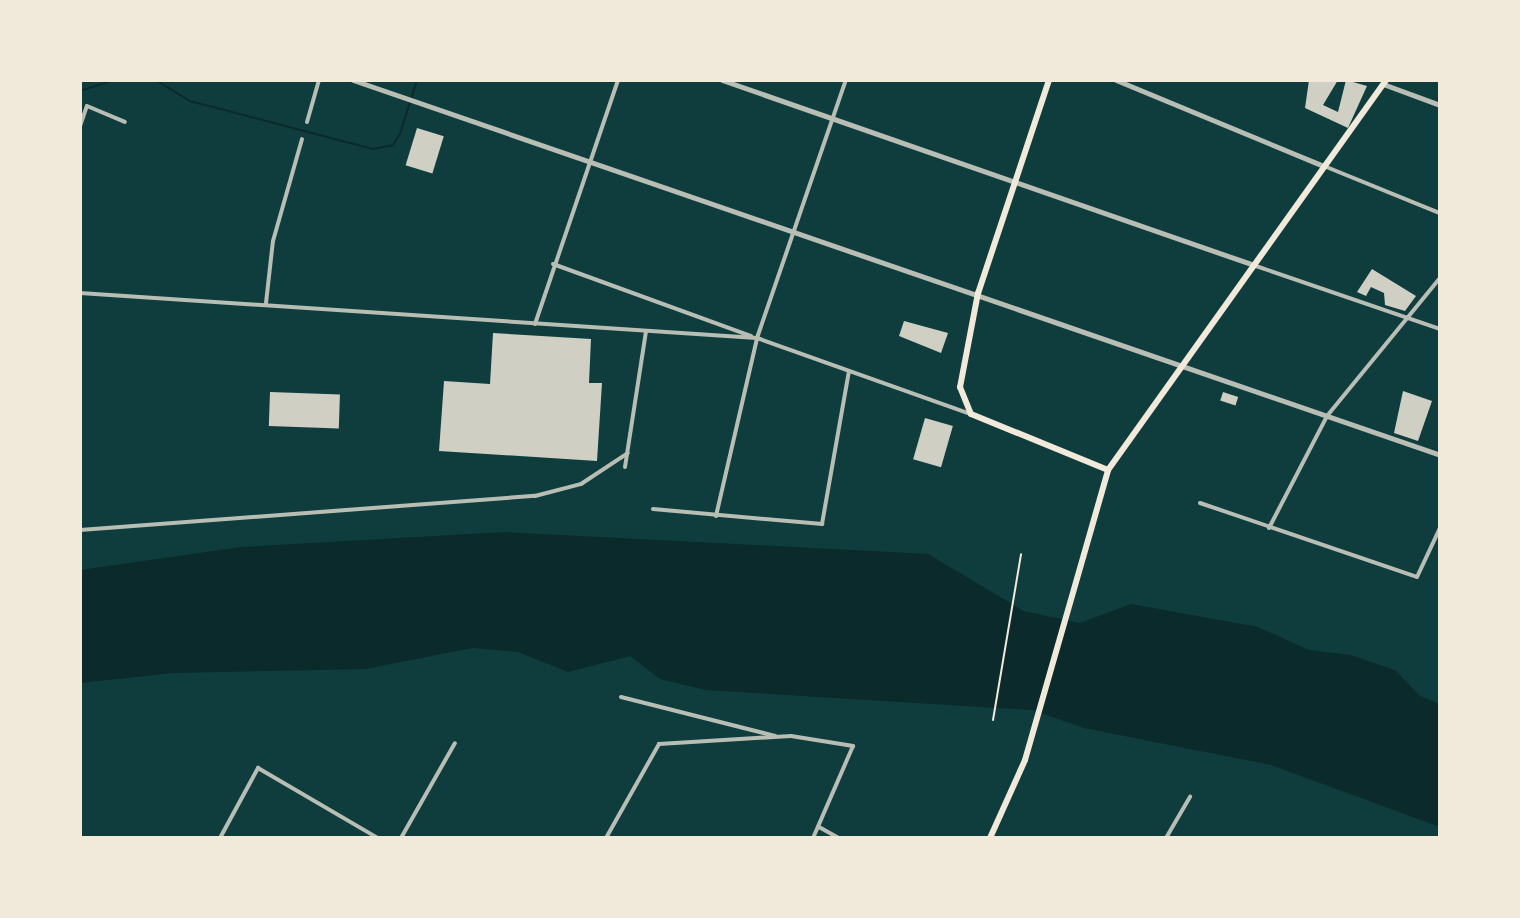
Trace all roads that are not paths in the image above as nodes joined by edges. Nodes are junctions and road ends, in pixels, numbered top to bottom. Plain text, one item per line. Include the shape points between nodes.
1 (319, 80) edge
2 (353, 80) edge
3 (618, 80) edge
4 (722, 80) edge
5 (846, 80) edge
6 (1049, 80) edge
7 (1116, 80) edge
8 (1375, 80) edge
9 (1384, 82) edge
10 (1440, 105) edge
11 (831, 116) junction
12 (125, 122) dead end
13 (307, 122) dead end
14 (80, 126) edge
15 (302, 139) dead end
16 (587, 161) junction
17 (1324, 166) junction
18 (1015, 180) junction
19 (1440, 213) edge
20 (791, 231) junction
21 (552, 263) junction
22 (1251, 264) junction
23 (1440, 278) edge
24 (80, 293) edge
25 (978, 295) junction
26 (266, 303) junction
27 (1411, 318) junction
28 (535, 325) junction
29 (1440, 329) edge
30 (646, 332) junction
31 (757, 338) junction
32 (1183, 366) junction
33 (849, 371) junction
34 (971, 414) junction
35 (1327, 416) junction
36 (628, 453) junction
37 (1440, 455) edge
38 (625, 467) dead end
39 (1108, 470) junction
40 (1200, 503) dead end
41 (653, 509) dead end
42 (716, 516) junction
43 (1269, 528) junction
44 (1440, 528) edge
45 (80, 530) edge
46 (621, 697) dead end
47 (777, 737) junction
48 (455, 743) dead end
49 (1190, 797) dead end
50 (819, 827) junction
51 (220, 838) edge
52 (378, 838) edge
53 (401, 838) edge
54 (606, 838) edge
55 (813, 838) edge
56 (839, 838) edge
57 (990, 838) edge
58 (1166, 838) edge

1 - 13 street
2 - 16 street
3 - 16 street
4 - 11 street
5 - 11 street
6 - 18 main road
7 - 17 street
8 - 9 main road
9 - 10 street
9 - 17 main road
11 - 18 street
11 - 20 street
12 - 14 street via 87,106
15 - 26 street via 273,241
16 - 20 street
16 - 21 street
17 - 19 street
17 - 22 main road
18 - 22 street
18 - 25 main road
20 - 25 street
20 - 31 street
21 - 28 street
21 - 31 street
22 - 27 street
22 - 32 main road
23 - 27 street
24 - 26 street
25 - 32 street
25 - 34 main road via 960,387
26 - 28 street
27 - 29 street
27 - 35 street
28 - 30 street
30 - 31 street
30 - 36 street
31 - 33 street
31 - 42 street
32 - 35 street
32 - 39 main road
33 - 34 street
33 - 42 street via 822,524
34 - 39 main road
35 - 37 street
35 - 43 street
36 - 38 street
36 - 45 street via 581,484 535,496
39 - 57 main road via 1086,530 1025,760
40 - 43 street
41 - 42 street
43 - 44 street via 1417,577
46 - 47 street
47 - 50 street via 853,746 852,759
47 - 54 street via 659,744
48 - 53 street
49 - 58 street
50 - 55 street
50 - 56 street
51 - 52 street via 258,768

